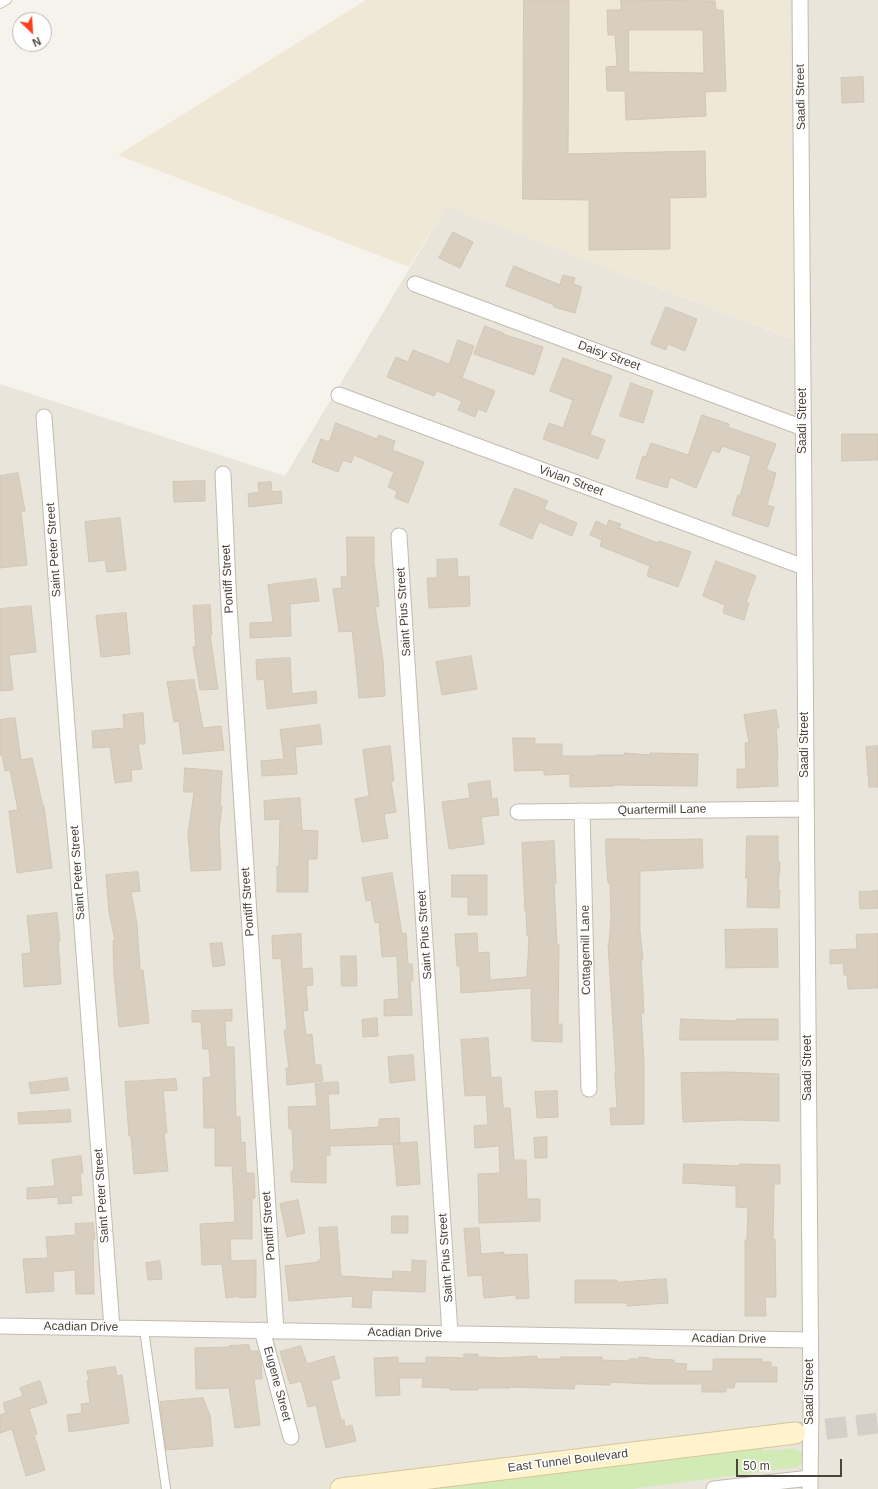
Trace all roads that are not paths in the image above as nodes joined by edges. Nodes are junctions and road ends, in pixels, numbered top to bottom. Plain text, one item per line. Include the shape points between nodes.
1 (7, 0) edge
2 (800, 0) edge
3 (0, 4) edge
4 (415, 284) dead end
5 (339, 395) dead end
6 (44, 417) dead end
7 (803, 428) junction
8 (223, 474) dead end
9 (399, 536) dead end
10 (804, 567) junction
11 (806, 809) junction
12 (582, 811) junction
13 (518, 812) dead end
14 (589, 1089) dead end
15 (0, 1326) edge
16 (112, 1328) junction
17 (144, 1328) junction
18 (269, 1331) junction
19 (450, 1334) junction
20 (810, 1340) junction
21 (795, 1433) tunnel mouth
22 (291, 1437) dead end
23 (810, 1484) edge
24 (784, 1485) edge
25 (724, 1488) edge
26 (166, 1489) edge
27 (341, 1489) edge

1 - 3 lane
2 - 7 street, Saadi Street
4 - 7 street, Daisy Street
5 - 10 street, Vivian Street
6 - 16 street, Saint Peter Street
7 - 10 street, Saadi Street
8 - 18 street, Pontiff Street
9 - 19 street, Saint Pius Street
10 - 11 street, Saadi Street
11 - 12 street, Quartermill Lane
11 - 20 street, Saadi Street
12 - 13 street, Quartermill Lane
12 - 14 street, Cottagemill Lane
15 - 16 street, Acadian Drive
16 - 17 street, Acadian Drive
17 - 18 street, Acadian Drive
17 - 26 lane
18 - 19 street, Acadian Drive
18 - 22 street, Eugene Street
19 - 20 street, Acadian Drive
20 - 23 street, Saadi Street
21 - 27 main road, East Tunnel Boulevard
23 - 24 street
24 - 25 street

